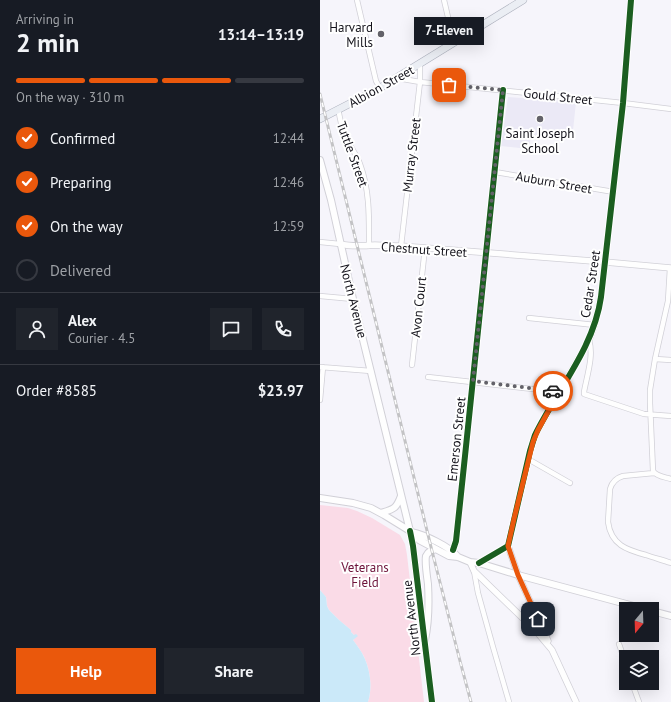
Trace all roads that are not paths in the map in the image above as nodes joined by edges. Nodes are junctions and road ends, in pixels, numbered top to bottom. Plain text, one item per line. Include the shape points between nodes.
1 (357, 0) edge
2 (444, 0) edge
3 (523, 0) edge
4 (631, 0) edge
5 (457, 41) junction
6 (420, 64) junction
7 (397, 78) junction
8 (420, 82) junction
9 (380, 88) junction
10 (503, 90) junction
11 (623, 102) junction
12 (671, 109) edge
13 (338, 110) junction
14 (320, 119) edge
15 (320, 160) edge
16 (495, 172) junction
17 (614, 192) junction
18 (320, 242) edge
19 (340, 244) junction
20 (369, 246) junction
21 (401, 246) junction
22 (425, 248) junction
23 (486, 253) junction
24 (605, 262) junction
25 (671, 268) edge
26 (320, 296) edge
27 (353, 299) junction
28 (529, 318) dead end
29 (595, 326) junction
30 (589, 340) junction
31 (655, 359) junction
32 (671, 360) edge
33 (412, 365) dead end
34 (321, 367) edge
35 (371, 371) junction
36 (428, 377) dead end
37 (473, 381) junction
38 (559, 392) junction
39 (320, 400) edge
40 (651, 415) junction
41 (671, 416) edge
42 (528, 459) junction
43 (654, 473) junction
44 (671, 479) edge
45 (570, 483) dead end
46 (401, 496) junction
47 (320, 498) edge
48 (381, 513) junction
49 (410, 531) junction
50 (508, 546) junction
51 (436, 549) junction
52 (453, 550) junction
53 (458, 557) junction
54 (470, 562) junction
55 (479, 563) junction
56 (671, 563) edge
57 (474, 571) junction
58 (518, 575) junction
59 (619, 602) edge
60 (659, 613) edge
61 (671, 616) edge
62 (425, 640) junction
63 (619, 644) dead end
64 (552, 650) junction
65 (621, 650) edge
66 (635, 690) edge
67 (432, 702) edge
68 (509, 702) edge
69 (576, 702) edge
70 (639, 702) edge

1 - 9 street via 376,81
2 - 5 street via 451,30
3 - 5 main road, Albion Street
4 - 11 street, Cedar Street
5 - 6 main road, Albion Street
6 - 7 main road, Albion Street
6 - 8 street, Murray Street
7 - 8 street, Gould Street
7 - 9 main road, Albion Street
8 - 10 street, Gould Street
8 - 21 street, Murray Street
9 - 13 main road, Albion Street
10 - 11 street, Gould Street
10 - 16 street, Emerson Street
11 - 12 street, Gould Street
11 - 17 street, Cedar Street
13 - 14 main road, Albion Street
13 - 20 street, Tuttle Street via 344,134 360,164 367,191
15 - 19 main road, North Avenue
16 - 17 street, Auburn Street
16 - 23 street, Emerson Street
17 - 24 street, Cedar Street
18 - 19 street, Chestnut Street
19 - 20 street, Chestnut Street
19 - 27 main road, North Avenue
20 - 21 street, Chestnut Street
21 - 22 street, Chestnut Street
22 - 23 street, Chestnut Street
22 - 33 street, Avon Court
23 - 24 street, Chestnut Street
23 - 37 street, Emerson Street
24 - 25 street, Chestnut Street
24 - 29 street, Cedar Street
25 - 31 street via 668,301
26 - 27 street
27 - 35 main road, North Avenue
28 - 29 street
29 - 30 street, Cedar Street
30 - 38 street, Cedar Street
30 - 40 street via 592,349 584,394
31 - 32 street
31 - 40 street via 650,394
34 - 35 street
34 - 39 street
35 - 46 main road, North Avenue
36 - 37 street
37 - 38 street
37 - 52 street, Emerson Street via 456,542
38 - 42 street, Cedar Street via 535,435
40 - 41 street
40 - 43 street
42 - 45 street
42 - 50 street, Cedar Street
43 - 44 street
43 - 56 street via 623,476 614,481 610,489 608,526 614,538 624,548
46 - 48 main road via 395,507
46 - 49 main road, North Avenue
47 - 48 main road via 358,504
48 - 49 main road
49 - 51 main road via 419,540
49 - 52 main road
49 - 62 street, North Avenue
50 - 55 street
50 - 58 street
51 - 53 main road via 449,556
51 - 62 main road via 429,551 426,557 428,618
52 - 53 main road
53 - 54 main road
54 - 55 main road
54 - 57 street
55 - 58 main road
57 - 64 street
57 - 68 street
58 - 59 main road
58 - 64 street
60 - 61 main road
62 - 67 street, North Avenue
63 - 65 street
64 - 69 street
66 - 70 street

